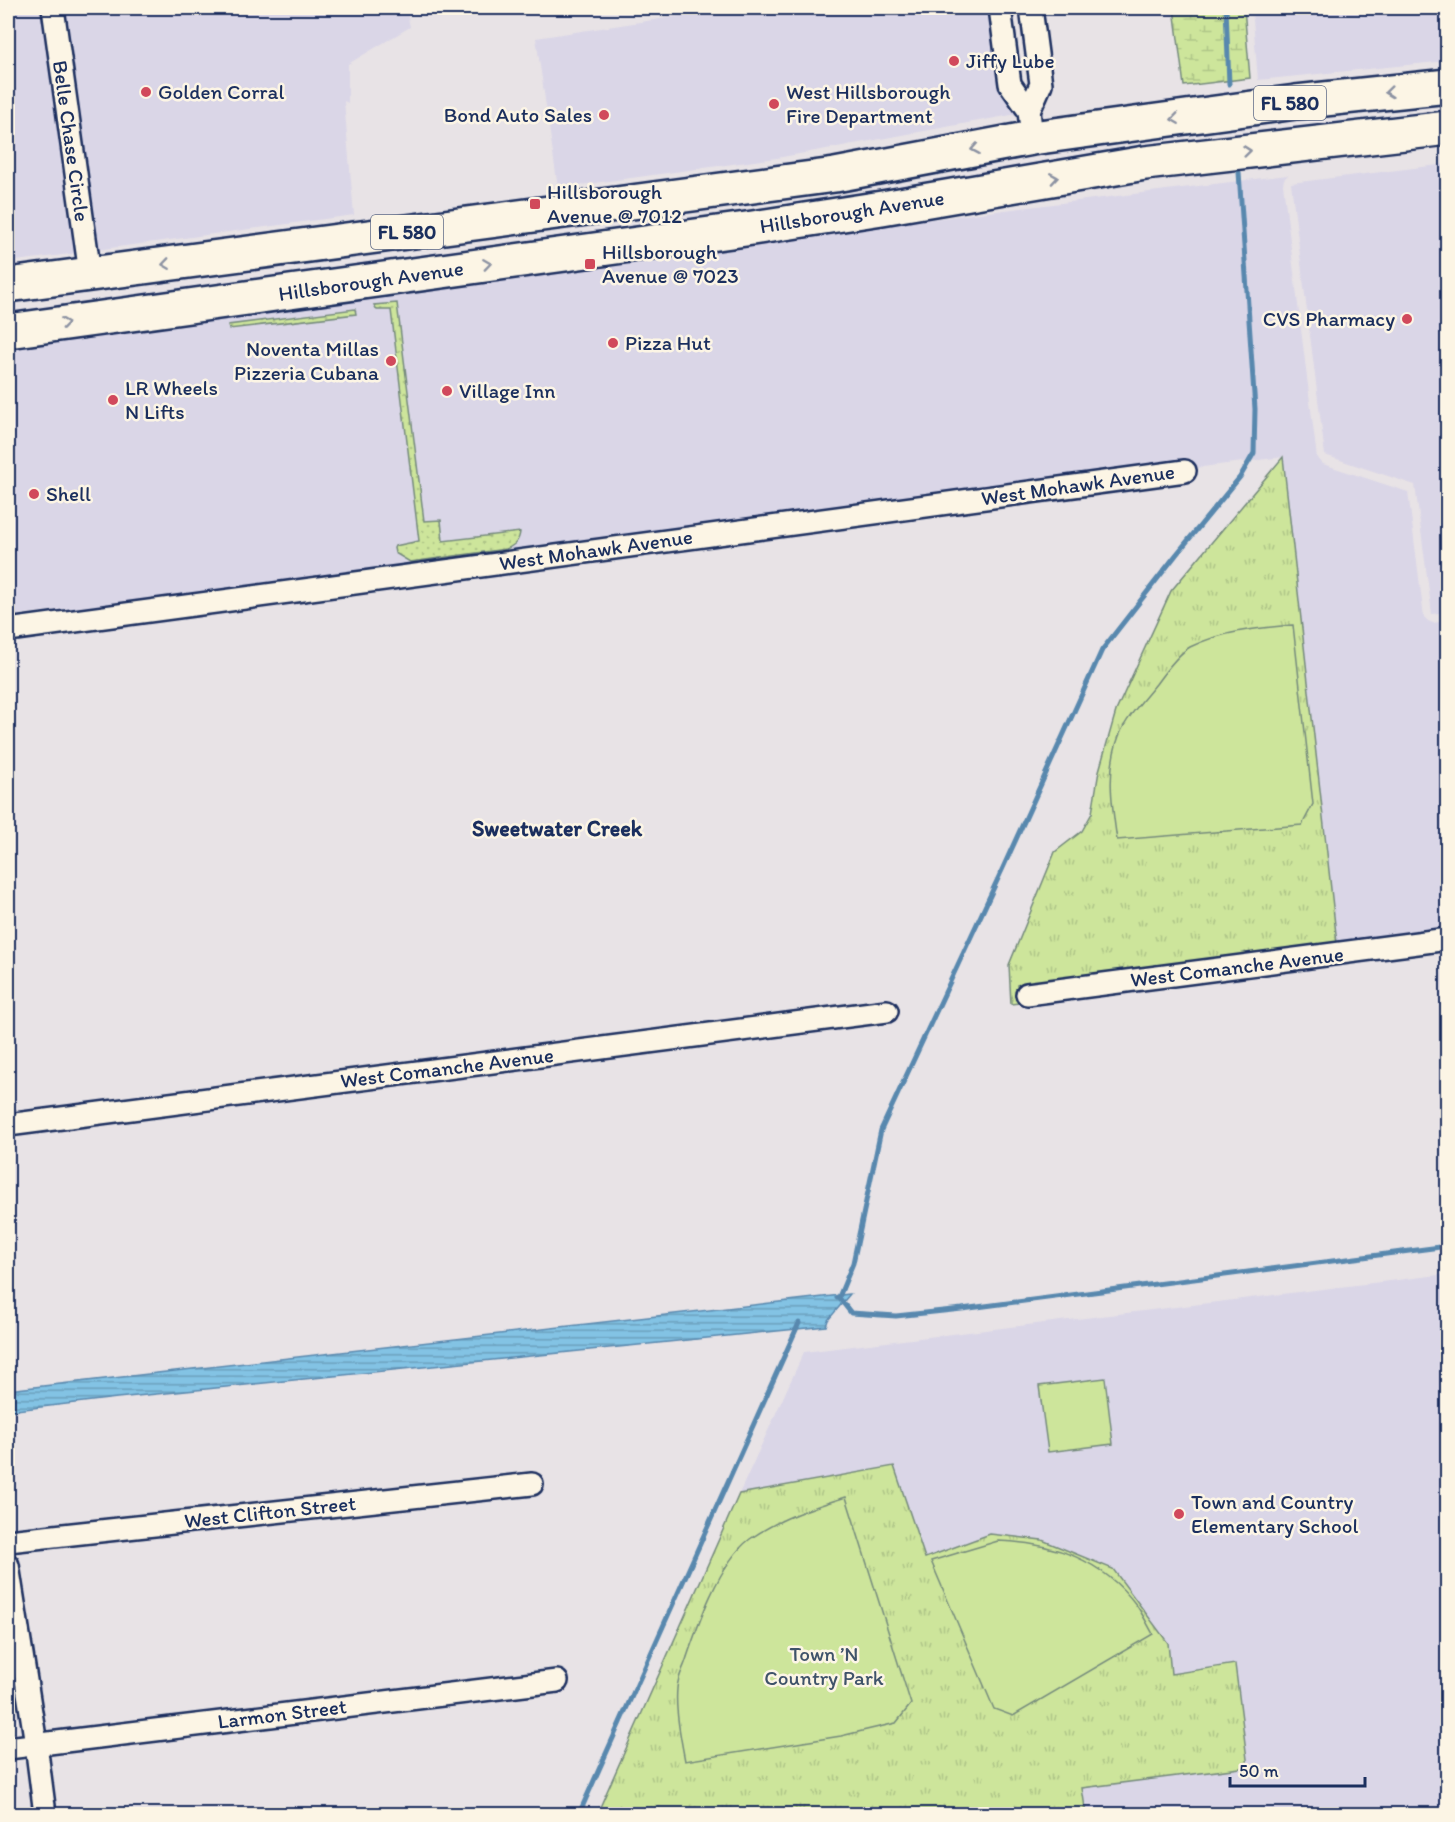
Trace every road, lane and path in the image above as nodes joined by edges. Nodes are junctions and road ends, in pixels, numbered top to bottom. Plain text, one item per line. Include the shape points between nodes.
1 (53, 8) edge
2 (1000, 8) edge
3 (1031, 8) edge
4 (1448, 86) edge
5 (1031, 124) junction
6 (1448, 128) edge
7 (910, 161) junction
8 (724, 189) junction
9 (620, 203) junction
10 (882, 208) junction
11 (746, 229) junction
12 (330, 242) junction
13 (586, 251) junction
14 (90, 274) junction
15 (362, 282) junction
16 (8, 285) edge
17 (100, 318) junction
18 (8, 331) edge
19 (1185, 471) dead end
20 (8, 630) edge
21 (1448, 939) edge
22 (1027, 994) dead end
23 (887, 1011) dead end
24 (8, 1125) edge
25 (532, 1484) dead end
26 (8, 1541) edge
27 (8, 1565) edge
28 (557, 1681) dead end
29 (36, 1744) junction
30 (8, 1748) edge
31 (45, 1815) edge

1 - 14 street, Belle Chase Circle
2 - 5 street via 1010,84
3 - 5 street via 1041,84
4 -> 5 main road, Hillsborough Avenue / FL 580
5 -> 7 main road, Hillsborough Avenue / FL 580
5 - 10 main road via 1022,163 944,178
10 -> 6 main road, Hillsborough Avenue / FL 580 via 1145,163
7 - 8 main road, Hillsborough Avenue / FL 580
7 - 11 main road via 834,192 773,202
8 - 9 main road, Hillsborough Avenue / FL 580
8 - 13 main road via 720,216 640,227
9 - 12 main road, Hillsborough Avenue / FL 580
9 - 15 main road via 577,227 397,253
10 - 11 main road, Hillsborough Avenue / FL 580
11 - 13 main road, Hillsborough Avenue / FL 580
12 -> 14 main road, Hillsborough Avenue / FL 580
12 - 17 main road via 301,266 155,287
15 -> 13 main road, Hillsborough Avenue / FL 580
14 - 16 main road, Hillsborough Avenue / FL 580
15 - 17 main road, Hillsborough Avenue / FL 580
18 -> 17 main road, Hillsborough Avenue / FL 580
19 - 20 street, West Mohawk Avenue
21 - 22 street, West Comanche Avenue
23 - 24 street, West Comanche Avenue
25 - 26 street, West Clifton Street
27 - 29 street
28 - 29 street, Larmon Street
29 - 30 street, Larmon Street
29 - 31 street

